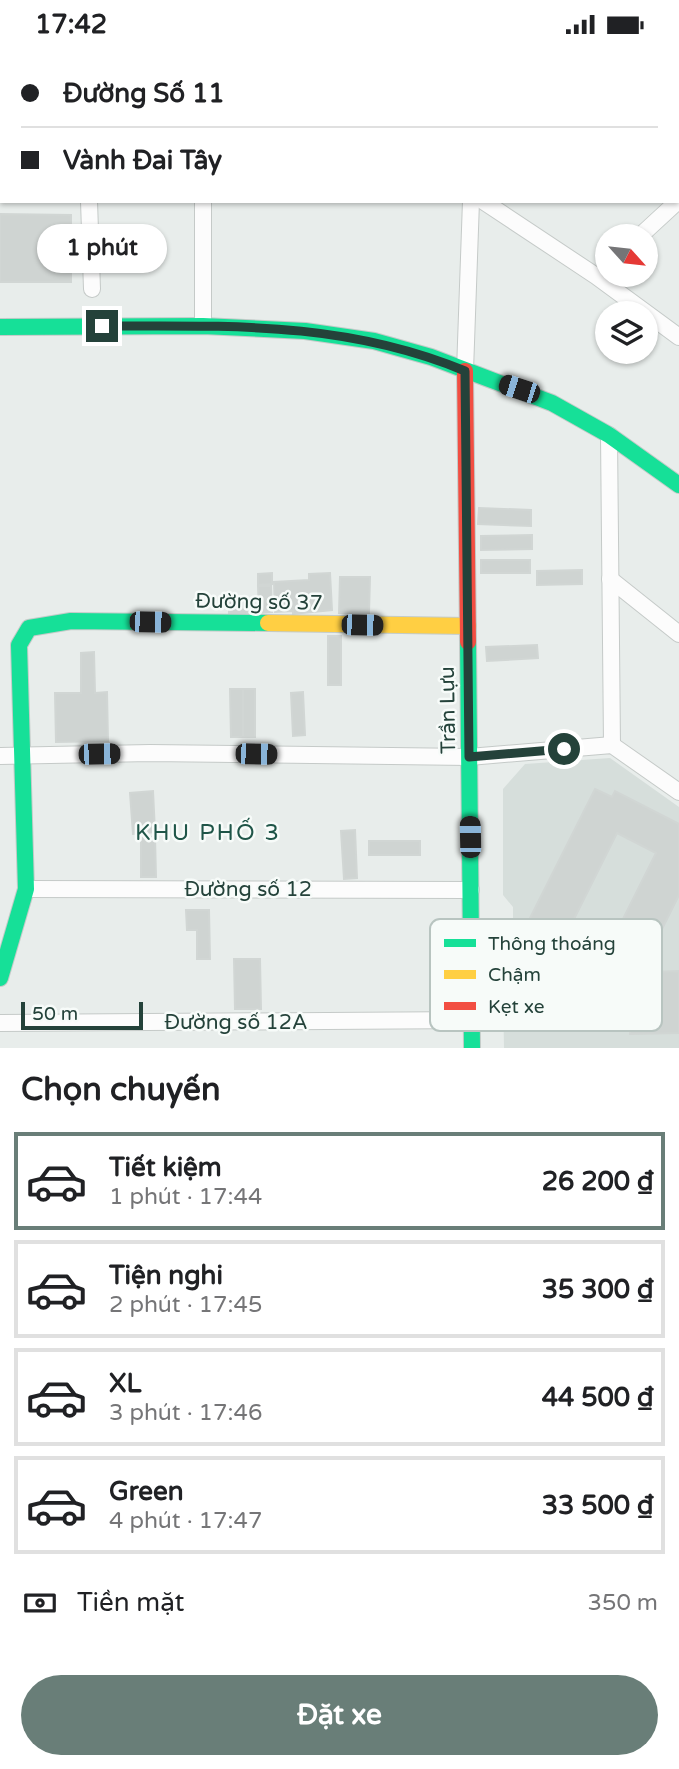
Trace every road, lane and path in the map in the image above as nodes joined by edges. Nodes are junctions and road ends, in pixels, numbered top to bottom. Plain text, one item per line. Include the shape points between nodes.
1 (89, 203) edge
2 (203, 203) edge
3 (471, 203) edge
4 (486, 203) edge
5 (676, 203) edge
6 (653, 224) edge
7 (595, 267) edge
8 (621, 287) edge
9 (92, 289) dead end
10 (203, 326) junction
11 (0, 327) edge
12 (679, 337) edge
13 (465, 371) junction
14 (609, 435) junction
15 (679, 485) edge
16 (610, 579) junction
17 (468, 626) junction
18 (679, 634) edge
19 (612, 745) junction
20 (22, 755) junction
21 (0, 756) edge
22 (469, 757) junction
23 (679, 792) edge
24 (26, 889) junction
25 (471, 890) junction
26 (471, 919) edge
27 (0, 978) edge
28 (430, 1020) edge
29 (0, 1023) edge

1 - 9 street
2 - 10 street
3 - 13 street
4 - 7 street
5 - 6 street
8 - 12 street
10 - 11 street
10 - 13 street via 339,334 405,349
13 - 14 street via 552,403
13 - 17 street, Trần Lựu
14 - 15 street
14 - 16 street
16 - 18 street
16 - 19 street
17 - 20 street, Đường số 37 via 71,621 29,628 19,645
17 - 22 street, Trần Lựu
19 - 22 street
19 - 23 street
20 - 21 street
20 - 22 street
20 - 24 street, Đường số 37
22 - 25 street, Trần Lựu
24 - 25 street, Đường số 12
24 - 27 street, Đường số 37
25 - 26 street, Trần Lựu
28 - 29 street, Đường số 12A

